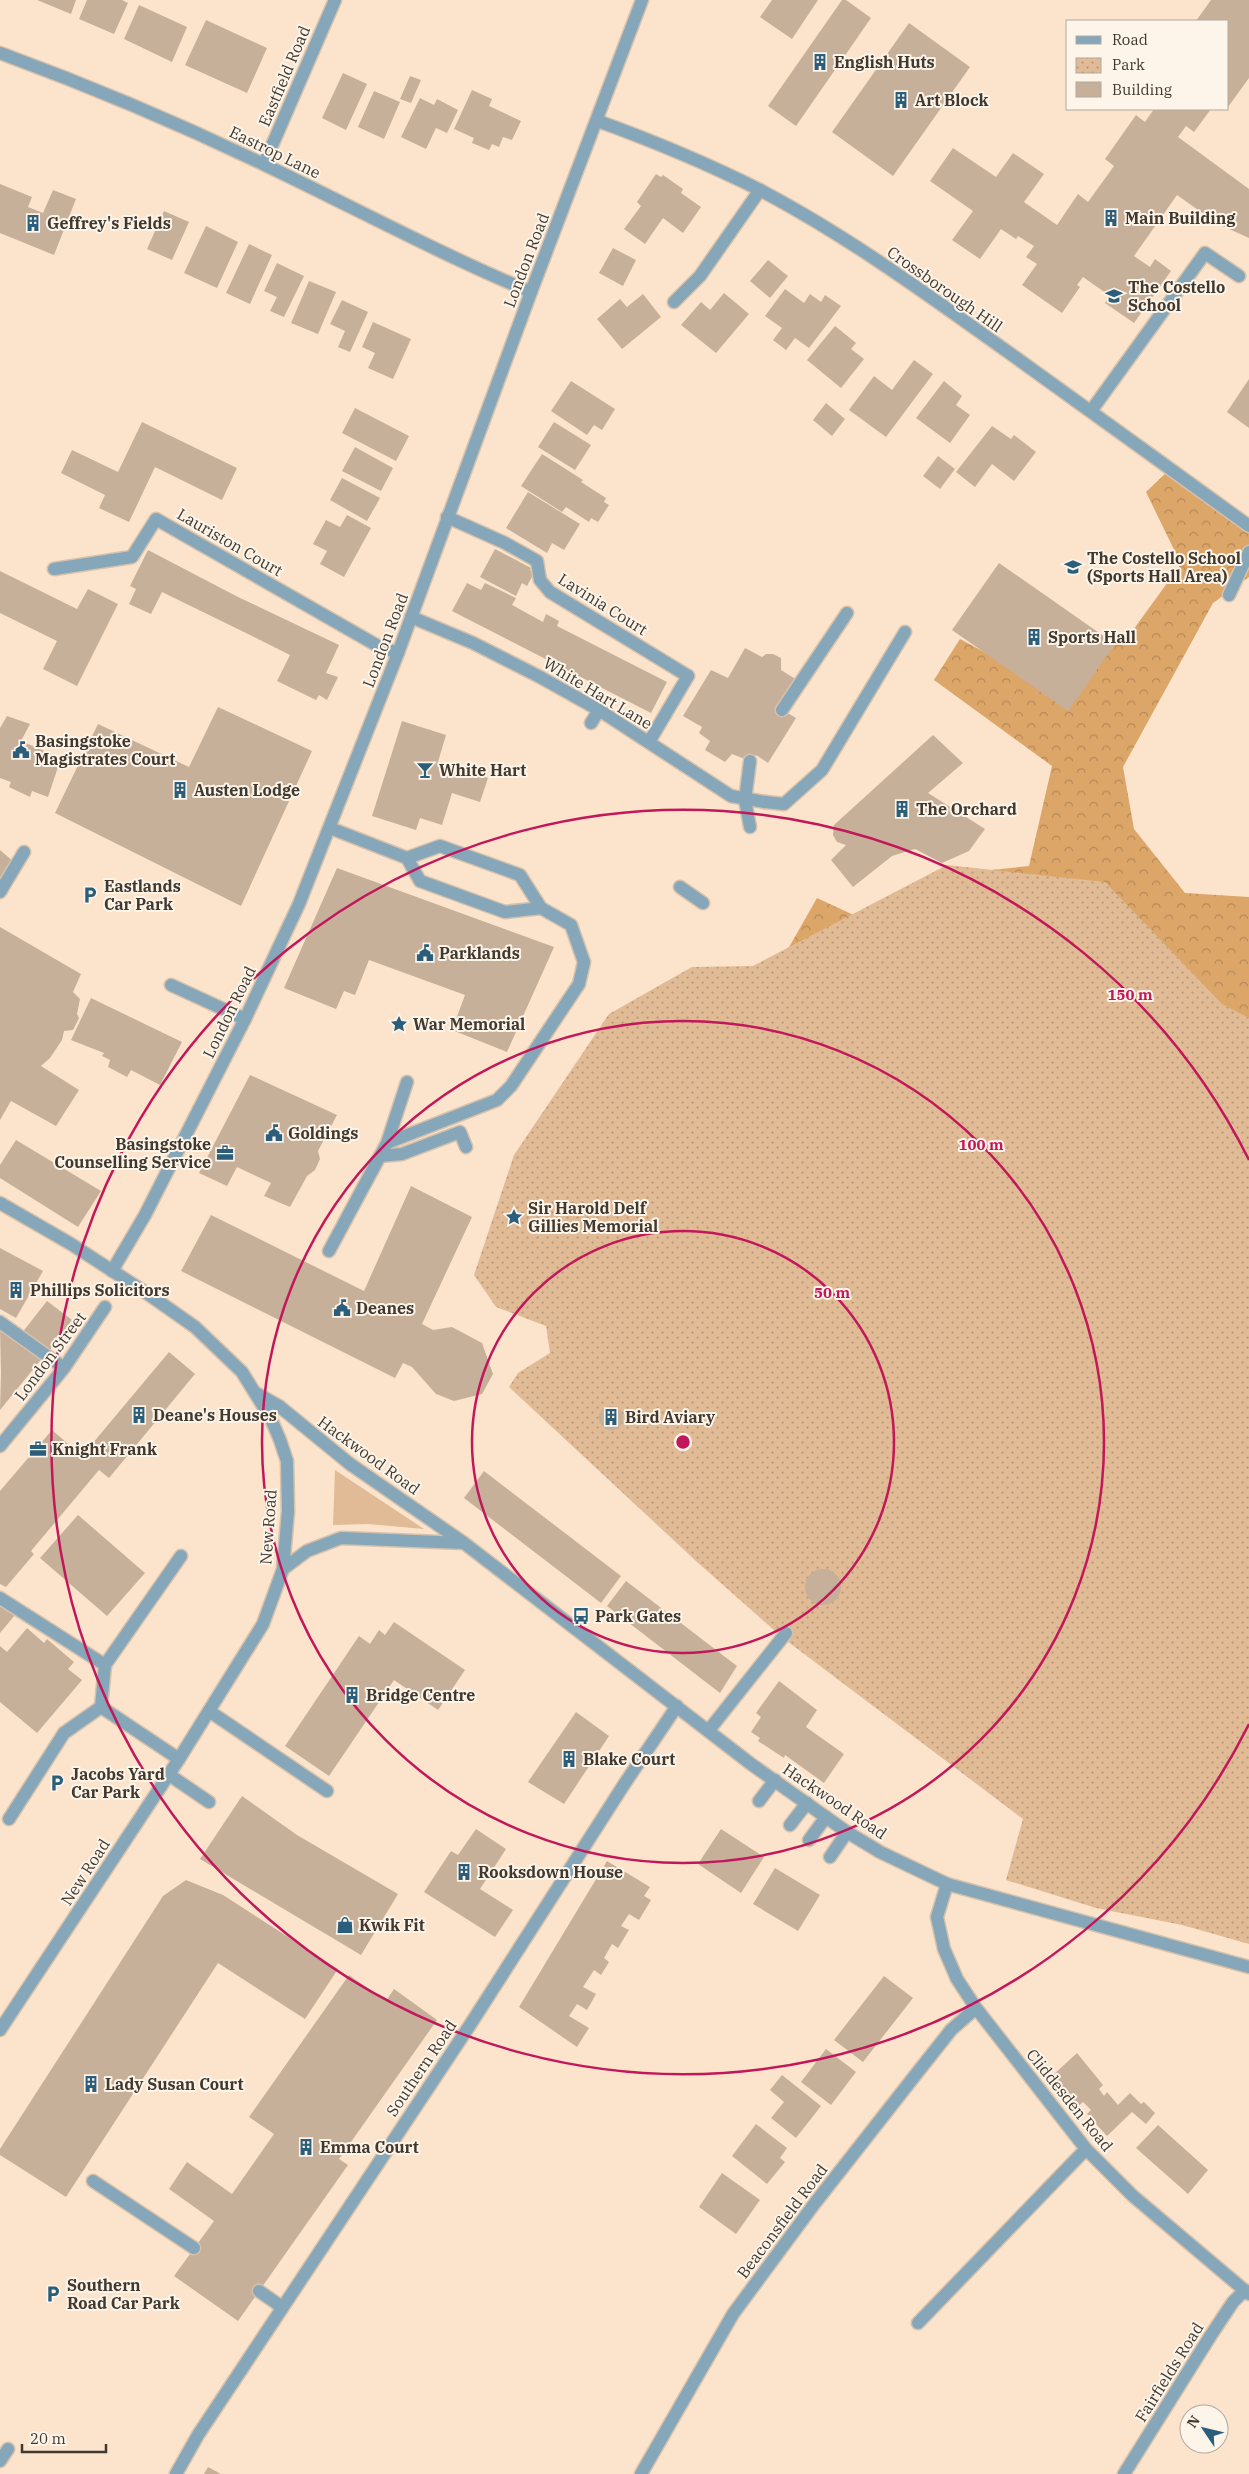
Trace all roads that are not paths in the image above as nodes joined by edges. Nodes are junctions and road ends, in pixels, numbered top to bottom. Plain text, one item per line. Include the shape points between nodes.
1 (335, 0) edge
2 (642, 0) edge
3 (0, 53) edge
4 (598, 121) junction
5 (264, 164) junction
6 (760, 190) junction
7 (1239, 276) dead end
8 (531, 292) junction
9 (674, 302) dead end
10 (1091, 411) junction
11 (447, 517) junction
12 (1249, 526) edge
13 (1249, 552) edge
14 (54, 569) dead end
15 (1229, 595) dead end
16 (847, 614) dead end
17 (411, 617) junction
18 (905, 632) dead end
19 (398, 653) junction
20 (599, 710) junction
21 (782, 710) dead end
22 (591, 723) dead end
23 (649, 742) junction
24 (750, 761) dead end
25 (746, 800) junction
26 (750, 826) dead end
27 (330, 828) junction
28 (24, 852) dead end
29 (407, 858) junction
30 (680, 887) dead end
31 (0, 892) edge
32 (703, 903) dead end
33 (541, 908) junction
34 (171, 985) dead end
35 (245, 1019) junction
36 (407, 1082) dead end
37 (387, 1142) junction
38 (466, 1147) dead end
39 (380, 1156) junction
40 (0, 1203) edge
41 (329, 1251) dead end
42 (112, 1271) junction
43 (105, 1307) dead end
44 (0, 1322) edge
45 (64, 1368) junction
46 (256, 1393) junction
47 (0, 1446) edge
48 (464, 1543) junction
49 (181, 1556) dead end
50 (283, 1569) junction
51 (0, 1598) edge
52 (786, 1633) dead end
53 (105, 1665) junction
54 (677, 1706) junction
55 (101, 1707) junction
56 (209, 1711) junction
57 (709, 1730) junction
58 (179, 1759) junction
59 (168, 1774) junction
60 (774, 1780) junction
61 (327, 1791) dead end
62 (760, 1801) dead end
63 (209, 1802) dead end
64 (819, 1809) junction
65 (9, 1819) dead end
66 (790, 1826) dead end
67 (847, 1832) junction
68 (809, 1840) dead end
69 (830, 1857) dead end
70 (946, 1884) junction
71 (1249, 1967) edge
72 (976, 2008) junction
73 (0, 2030) edge
74 (1086, 2149) junction
75 (93, 2182) dead end
76 (194, 2248) dead end
77 (259, 2291) dead end
78 (1247, 2292) edge
79 (282, 2307) junction
80 (918, 2323) dead end
81 (8, 2449) dead end
82 (0, 2461) edge
83 (176, 2474) edge
84 (641, 2474) edge
85 (1124, 2474) edge

1 - 5 street, Eastfield Road
2 - 4 street, London Road
3 - 5 street, Eastrop Lane via 147,111
4 - 6 street, Crossborough Hill via 654,141
4 - 8 street, London Road
5 - 8 street, Eastrop Lane via 470,266
6 - 9 street via 700,276
6 - 10 street, Crossborough Hill via 856,247
7 - 10 street via 1205,253
8 - 11 street, London Road
10 - 12 street, Crossborough Hill
11 - 17 street, London Road
11 - 23 street, Lavinia Court via 536,561 540,580 550,592 688,676
13 - 15 street
14 - 19 street, Lauriston Court via 132,557 156,519 378,646
16 - 21 street
17 - 19 street, London Road
17 - 20 street, White Hart Lane via 473,643
18 - 25 street, White Hart Lane via 822,770 784,804
19 - 27 street, London Road
20 - 22 street
20 - 23 street, White Hart Lane
23 - 25 street, White Hart Lane via 725,792
24 - 25 street
25 - 26 street
27 - 29 street
27 - 35 street, London Road via 299,904
28 - 31 street
29 - 33 street via 420,881 506,912
29 - 33 street via 440,846 494,865 520,875
30 - 32 street
33 - 37 street via 571,925 584,962 579,984 512,1086 497,1100
34 - 35 street
35 - 42 street, London Road via 145,1215
36 - 37 street
37 - 39 street
38 - 39 street via 460,1132 402,1154
39 - 41 street
40 - 42 street, New Road
42 - 46 street, New Road via 196,1327 242,1372
43 - 45 street, London Street
44 - 45 street
45 - 47 street, London Street
46 - 48 street, Hackwood Road via 279,1406 350,1464
46 - 50 street, New Road via 274,1426 287,1461 288,1511
48 - 50 street via 341,1538 307,1552
48 - 54 street, Hackwood Road
49 - 53 street
50 - 56 street, New Road via 263,1624
51 - 53 street
52 - 57 street
53 - 55 street
54 - 57 street, Hackwood Road
54 - 79 street, Southern Road
55 - 58 street
55 - 65 street via 64,1733
56 - 58 street, New Road
56 - 61 street
57 - 60 street, Hackwood Road
58 - 59 street, New Road
59 - 63 street
59 - 73 street, New Road
60 - 62 street
60 - 64 street, Hackwood Road
64 - 66 street
64 - 67 street, Hackwood Road
64 - 68 street
67 - 69 street
67 - 70 street, Hackwood Road
70 - 71 street, Hackwood Road
70 - 72 street, Cliddesden Road via 937,1917 944,1949 957,1979
72 - 74 street, Cliddesden Road
72 - 84 street, Beaconsfield Road via 951,2030 732,2314
74 - 78 street, Cliddesden Road via 1133,2196
74 - 80 street
75 - 76 street
77 - 79 street
78 - 85 street, Fairfields Road via 1233,2302
79 - 83 street, Southern Road
81 - 82 street

